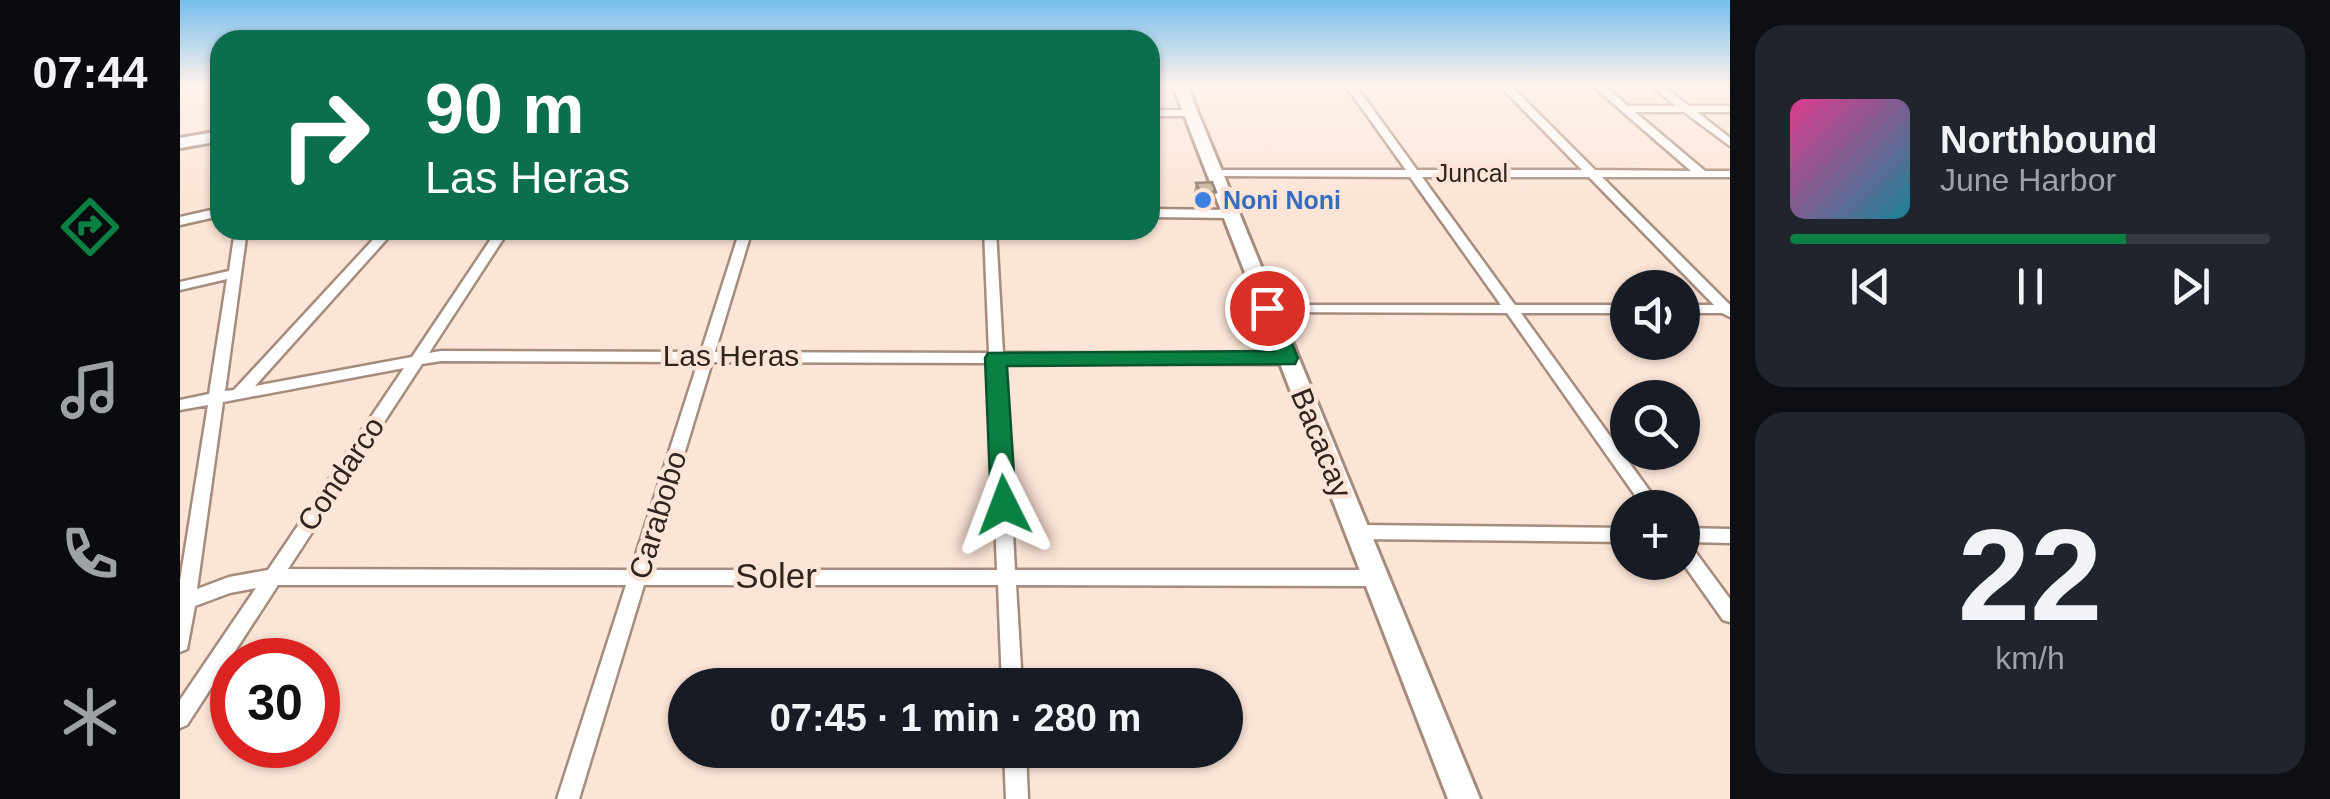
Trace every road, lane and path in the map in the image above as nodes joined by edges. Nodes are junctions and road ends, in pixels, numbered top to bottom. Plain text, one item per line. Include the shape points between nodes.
1 (1195, 123) edge
2 (1378, 123) edge
3 (1541, 123) edge
4 (1643, 123) edge
5 (1706, 123) edge
6 (210, 136) edge
7 (1730, 142) edge
8 (180, 143) edge
9 (1214, 173) junction
10 (1413, 173) junction
11 (1591, 174) junction
12 (1702, 174) junction
13 (1730, 174) edge
14 (1160, 213) edge
15 (210, 214) edge
16 (1231, 214) junction
17 (180, 220) edge
18 (239, 240) edge
19 (380, 240) edge
20 (497, 240) edge
21 (743, 240) edge
22 (990, 240) edge
23 (234, 274) junction
24 (180, 286) edge
25 (1267, 308) junction
26 (1512, 309) junction
27 (1610, 309) edge
28 (1700, 309) edge
29 (1729, 310) edge
30 (708, 355) junction
31 (420, 358) junction
32 (996, 358) junction
33 (1288, 358) junction
34 (239, 394) junction
35 (214, 398) junction
36 (180, 405) edge
37 (1641, 490) edge
38 (1357, 532) junction
39 (1610, 535) edge
40 (1700, 535) edge
41 (1730, 536) edge
42 (1700, 573) edge
43 (638, 575) junction
44 (272, 577) junction
45 (1008, 578) junction
46 (1375, 578) junction
47 (183, 602) edge
48 (1730, 614) edge
49 (180, 643) edge
50 (1011, 668) edge
51 (180, 718) edge
52 (1016, 768) edge
53 (568, 799) edge
54 (1017, 799) edge
55 (1464, 799) edge

1 - 9 street, Bacacay
2 - 10 street
3 - 11 street
4 - 12 street
5 - 7 street
6 - 8 street
9 - 10 street, Juncal
9 - 16 street, Bacacay
10 - 11 street, Juncal
10 - 26 street
11 - 12 street, Juncal
11 - 29 street
12 - 13 street, Juncal
14 - 16 street
15 - 17 street
16 - 25 street, Bacacay
18 - 23 street
19 - 34 street
20 - 31 street, Condarco
21 - 30 street, Carabobo
22 - 32 street
23 - 24 street
23 - 35 street
25 - 26 street
25 - 33 street, Bacacay
26 - 27 street
26 - 37 street
28 - 29 street
30 - 31 street, Las Heras
30 - 32 street, Las Heras
30 - 43 street, Carabobo
31 - 34 street, Las Heras
31 - 44 street, Condarco
32 - 33 street, Las Heras
32 - 45 street
33 - 38 street, Bacacay
34 - 35 street, Las Heras
35 - 36 street, Las Heras
35 - 47 street
38 - 39 street
38 - 46 street, Bacacay
40 - 41 street
42 - 48 street
43 - 44 street, Soler
43 - 45 street, Soler
43 - 53 street, Carabobo
44 - 47 street, Soler
44 - 51 street, Condarco
45 - 46 street, Soler
45 - 50 street
46 - 55 street, Bacacay
47 - 49 street
52 - 54 street

